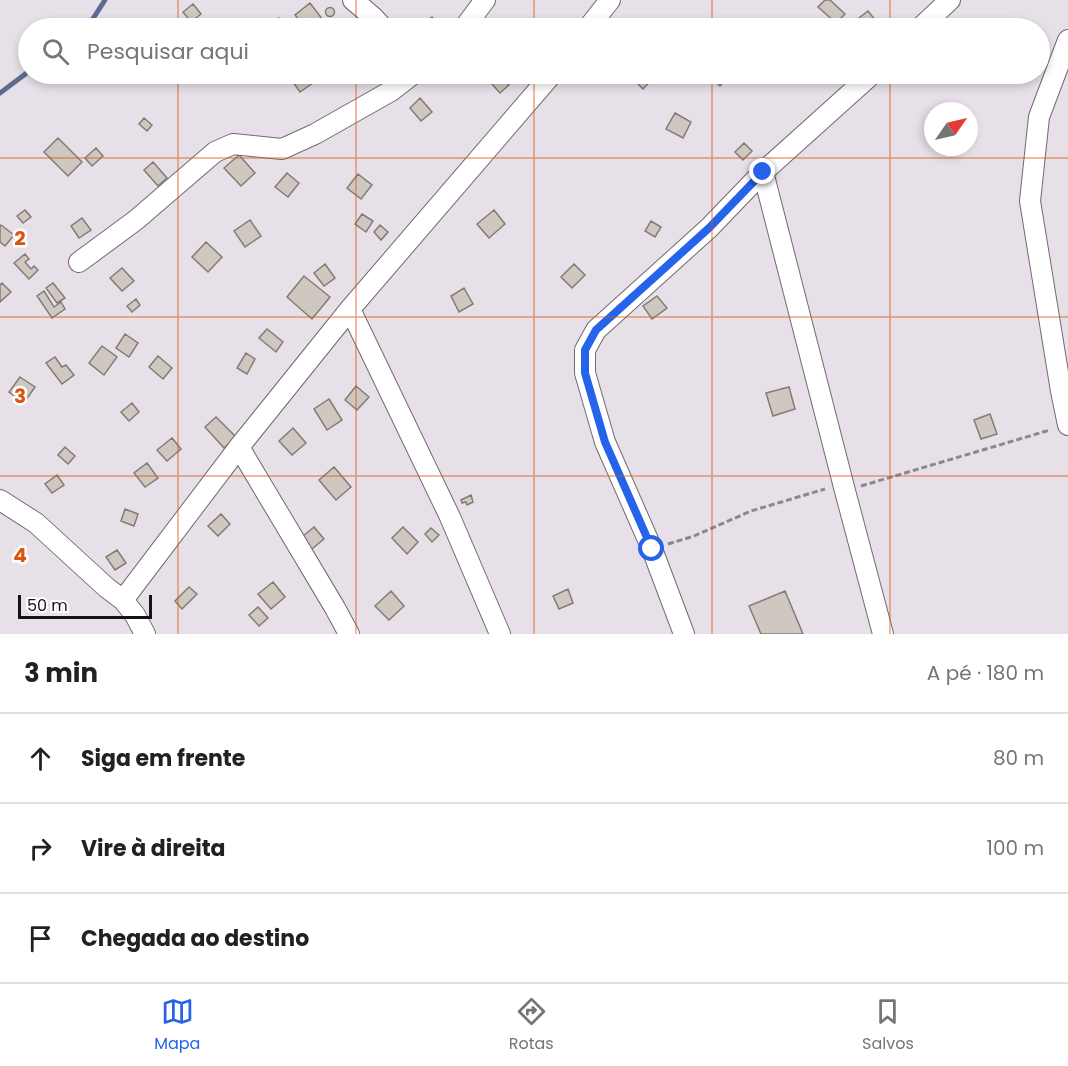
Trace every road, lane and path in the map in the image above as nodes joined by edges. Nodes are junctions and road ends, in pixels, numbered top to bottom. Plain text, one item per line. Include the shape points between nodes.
1 (353, 0) edge
2 (485, 0) edge
3 (610, 0) edge
4 (950, 0) edge
5 (374, 18) edge
6 (472, 18) edge
7 (596, 18) edge
8 (931, 18) edge
9 (1068, 40) edge
10 (400, 84) edge
11 (543, 84) edge
12 (861, 84) edge
13 (763, 172) junction
14 (79, 262) dead end
15 (350, 309) junction
16 (1064, 390) edge
17 (1068, 425) edge
18 (238, 447) junction
19 (0, 500) edge
20 (123, 600) junction
21 (145, 634) edge
22 (349, 634) edge
23 (500, 634) edge
24 (684, 634) edge
25 (883, 634) edge

1 - 5 street
2 - 6 street
3 - 7 street
4 - 8 street
9 - 16 street via 1039,117 1030,201
10 - 14 street via 315,135 282,149 233,144 215,152 136,220
11 - 15 street
12 - 13 street
13 - 24 street via 709,228 596,330 585,350 585,373 605,442
13 - 25 street
15 - 18 street
15 - 23 street via 450,517
16 - 17 street
18 - 20 street
18 - 22 street
19 - 20 street via 36,523
20 - 21 street

